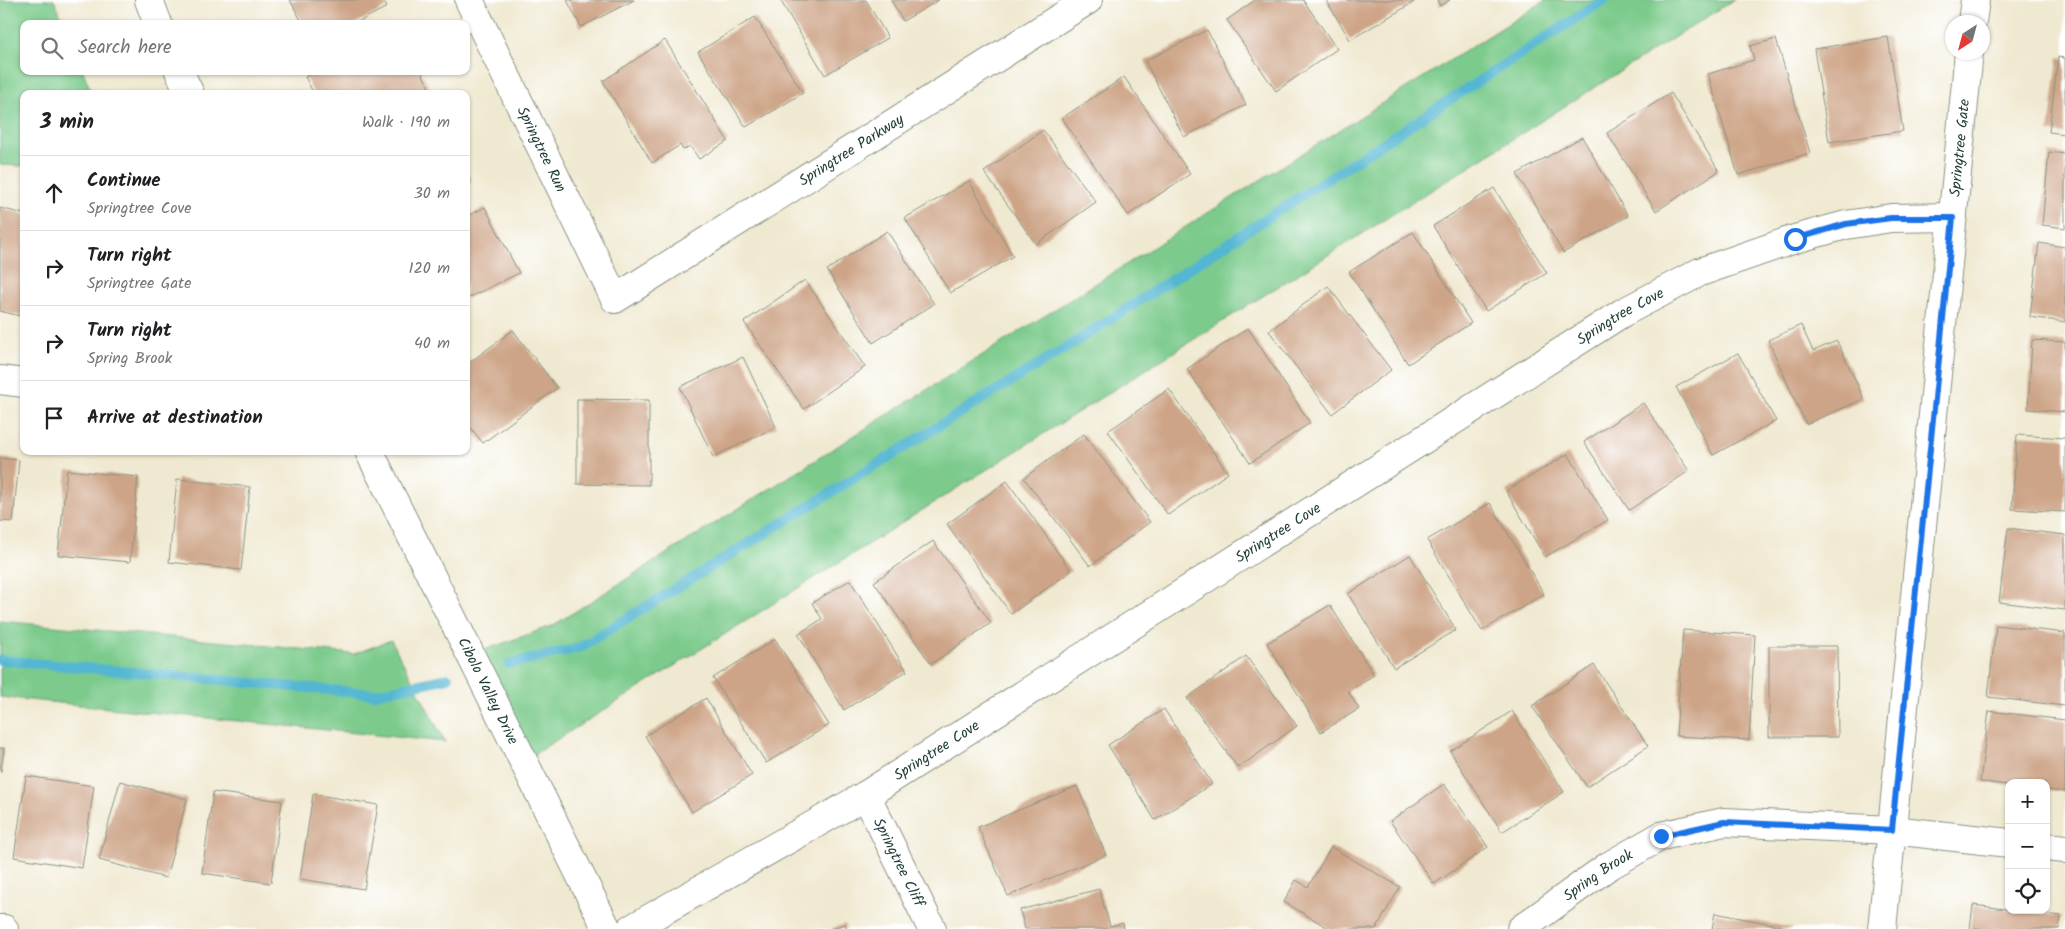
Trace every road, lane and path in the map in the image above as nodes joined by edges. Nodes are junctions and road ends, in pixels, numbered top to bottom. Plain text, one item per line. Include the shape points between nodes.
1 (149, 0) edge
2 (469, 0) edge
3 (1088, 0) edge
4 (1975, 0) edge
5 (1973, 15) edge
6 (156, 20) edge
7 (1969, 60) edge
8 (181, 75) edge
9 (188, 90) edge
10 (1953, 218) junction
11 (615, 299) joint
12 (0, 380) edge
13 (20, 382) edge
14 (371, 455) edge
15 (866, 795) junction
16 (1892, 830) junction
17 (2005, 843) edge
18 (2050, 847) edge
19 (2065, 849) edge
20 (0, 929) edge
21 (4, 929) edge
22 (607, 929) edge
23 (632, 929) edge
24 (932, 929) edge
25 (1521, 929) edge
26 (1882, 929) edge

1 - 6 street
2 - 11 street, Springtree Run
3 - 11 street, Springtree Parkway
4 - 5 street
7 - 10 street, Springtree Gate
8 - 9 street
10 - 15 street, Springtree Cove via 1891,218 1846,224 1700,272 1622,313
10 - 16 street, Springtree Gate
12 - 13 street
14 - 22 street, Cibolo Valley Drive
15 - 23 street, Springtree Cove
15 - 24 street, Springtree Cliff
16 - 17 street, Spring Brook
16 - 25 street, Spring Brook via 1724,822 1661,836 1607,867
16 - 26 street, Springtree Gate
18 - 19 street
20 - 21 street

